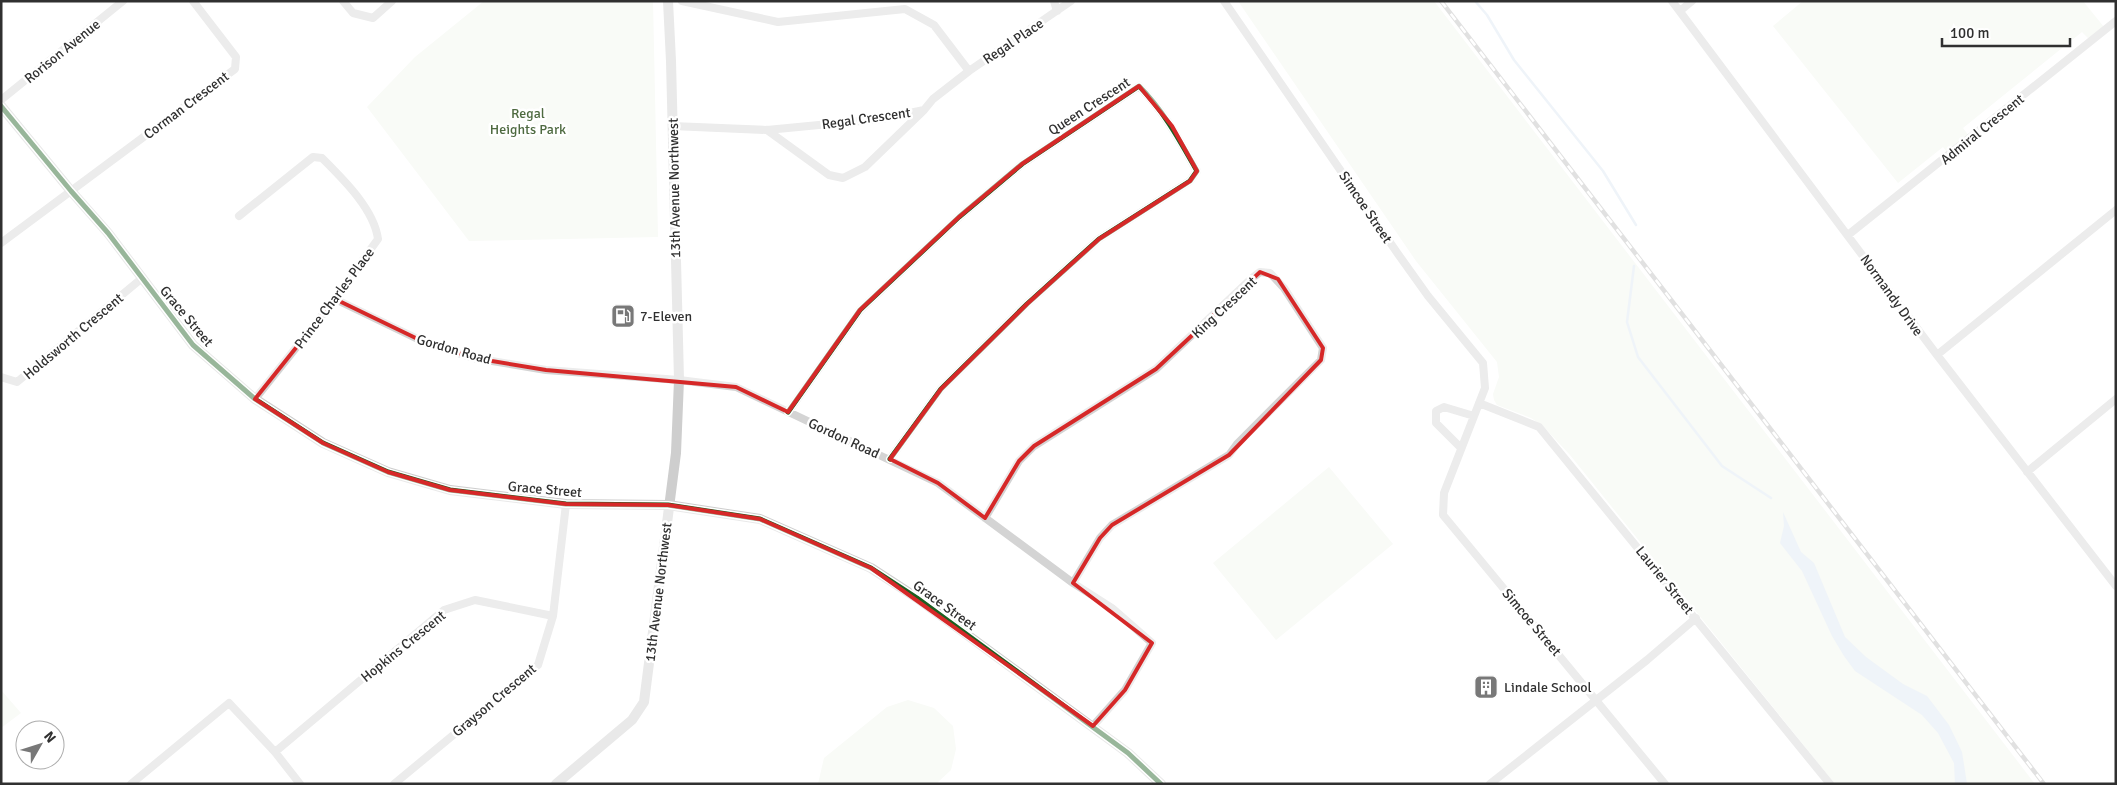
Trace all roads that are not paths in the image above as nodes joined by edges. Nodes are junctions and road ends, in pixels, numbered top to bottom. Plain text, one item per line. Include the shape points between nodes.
1 (123, 1) edge
2 (193, 1) edge
3 (343, 1) edge
4 (392, 1) edge
5 (668, 1) edge
6 (682, 1) edge
7 (1054, 1) edge
8 (1071, 1) edge
9 (1224, 1) edge
10 (1672, 1) edge
11 (1692, 1) edge
12 (1057, 11) junction
13 (1680, 12) junction
14 (2116, 21) edge
15 (969, 71) junction
16 (1, 100) edge
17 (1, 106) edge
18 (924, 110) junction
19 (672, 126) junction
20 (767, 130) junction
21 (71, 191) junction
22 (2116, 210) edge
23 (239, 216) dead end
24 (1848, 235) junction
25 (1, 243) edge
26 (141, 278) junction
27 (335, 299) junction
28 (1937, 355) junction
29 (1, 377) edge
30 (679, 380) junction
31 (255, 399) junction
32 (2116, 399) edge
33 (1478, 403) junction
34 (788, 412) junction
35 (1474, 416) junction
36 (1461, 448) junction
37 (890, 459) junction
38 (2027, 472) junction
39 (566, 504) junction
40 (668, 505) junction
41 (985, 518) junction
42 (1073, 583) junction
43 (2115, 584) edge
44 (553, 616) junction
45 (1696, 618) junction
46 (1595, 699) junction
47 (1093, 726) junction
48 (275, 752) junction
49 (140, 776) junction
50 (569, 780) edge
51 (1495, 782) edge
52 (131, 784) edge
53 (146, 784) edge
54 (300, 784) edge
55 (394, 784) edge
56 (556, 784) edge
57 (1161, 784) edge
58 (1665, 784) edge
59 (1830, 784) edge

1 - 16 street, Rorison Avenue
2 - 21 street, Corman Crescent via 236,57 235,69
3 - 4 street via 353,13 373,18
5 - 19 street, 13th Avenue Northwest
6 - 15 street via 778,22 905,10 934,25
7 - 12 street, Regal Place
8 - 12 street, Regal Place
9 - 33 street, Simcoe Street via 1428,296 1483,363 1484,388
10 - 13 street, Normandy Drive
11 - 13 street
12 - 15 street, Regal Place
13 - 24 street, Normandy Drive
14 - 24 street, Admiral Crescent
15 - 18 street, Regal Crescent
17 - 21 street, Grace Street
18 - 20 street, Regal Crescent via 881,119
18 - 20 street via 865,167 843,178 828,175
19 - 20 street, Regal Crescent
19 - 30 street, 13th Avenue Northwest
21 - 25 street
21 - 26 street, Grace Street
22 - 28 street
23 - 27 street, Prince Charles Place via 313,157 322,158 352,189 376,225 378,239
24 - 28 street, Normandy Drive
26 - 29 street, Holdsworth Crescent via 17,382
26 - 31 street, Grace Street via 193,345
27 - 30 street, Gordon Road via 426,344 474,358 546,370
27 - 31 street, Prince Charles Place
28 - 38 street, Normandy Drive
30 - 34 street, Gordon Road via 736,388
30 - 40 street, 13th Avenue Northwest via 676,453
31 - 39 street, Grace Street via 323,443 388,472 450,490
32 - 38 street
33 - 35 street, Simcoe Street
33 - 45 street, Laurier Street via 1539,427
34 - 37 street, Gordon Road
34 - 37 street, Queen Crescent via 860,310 959,217 1022,164 1139,86 1153,99 1172,126 1197,171 1190,181 1099,239 1028,304 941,388
35 - 36 street, Simcoe Street
35 - 36 street via 1444,407 1436,411 1436,423
36 - 46 street, Simcoe Street via 1444,493 1443,515
37 - 41 street, Gordon Road via 938,483
38 - 43 street, Normandy Drive
39 - 40 street, Grace Street
39 - 44 street, Grayson Crescent
40 - 47 street, Grace Street via 760,519 871,568
40 - 50 street, 13th Avenue Northwest via 644,702 632,720
41 - 42 street, Gordon Road
41 - 42 street, King Crescent via 1018,461 1034,446 1156,369 1260,272 1270,273 1284,288 1323,348 1321,360 1228,455 1105,531
42 - 47 street, Gordon Road via 1112,608 1152,643 1125,690
44 - 48 street, Hopkins Crescent via 475,600 444,610
44 - 55 street, Grayson Crescent via 538,665
45 - 46 street
45 - 59 street, Laurier Street
46 - 51 street
46 - 58 street, Simcoe Street
47 - 57 street, Grace Street
48 - 49 street via 229,703
48 - 54 street
49 - 52 street
49 - 53 street
50 - 56 street, 13th Avenue Northwest

